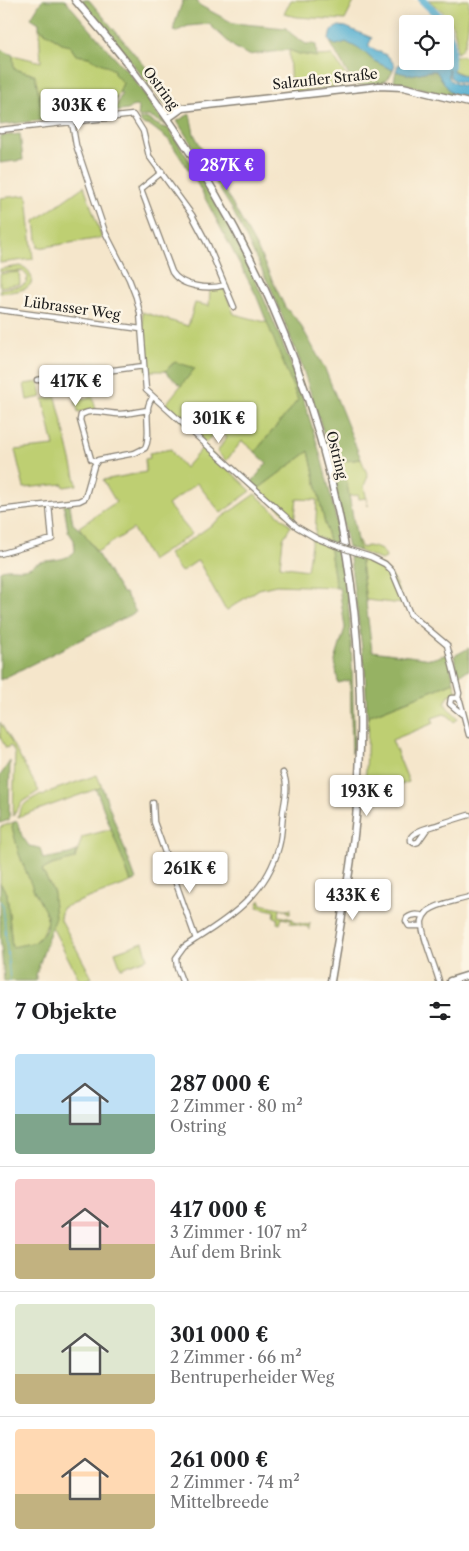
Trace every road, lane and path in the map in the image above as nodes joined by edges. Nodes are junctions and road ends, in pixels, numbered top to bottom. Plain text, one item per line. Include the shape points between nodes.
1 (74, 0) edge
2 (469, 103) edge
3 (166, 115) junction
4 (72, 122) junction
5 (0, 130) edge
6 (162, 172) junction
7 (225, 284) junction
8 (234, 307) dead end
9 (0, 310) edge
10 (141, 329) junction
11 (144, 366) junction
12 (37, 380) dead end
13 (153, 397) junction
14 (148, 410) junction
15 (96, 462) junction
16 (49, 505) junction
17 (0, 510) edge
18 (0, 554) edge
19 (458, 698) junction
20 (463, 715) junction
21 (469, 735) edge
22 (283, 773) dead end
23 (152, 803) dead end
24 (469, 815) edge
25 (427, 828) dead end
26 (469, 897) edge
27 (424, 916) junction
28 (422, 926) junction
29 (196, 939) junction
30 (469, 975) edge
31 (182, 981) edge
32 (330, 981) edge
33 (440, 981) edge
34 (450, 981) edge

1 - 3 main road, Ostring
2 - 3 main road, Salzufler Straße via 385,86 182,108
3 - 32 main road, Ostring via 229,216 279,319 309,399 341,527 357,640 360,748 355,838
4 - 5 street
4 - 6 street via 134,115 143,131 149,156
4 - 10 street via 76,145 103,226 135,294
6 - 7 street via 196,223
6 - 7 street via 141,189 172,272 177,280 188,285
7 - 8 street
9 - 10 street, Lübrasser Weg
10 - 11 street
11 - 12 street
11 - 13 street via 145,388
13 - 14 street
13 - 19 street, bridge via 297,527 316,538 385,564 396,578 413,618 447,645
14 - 15 street via 144,448
14 - 15 street via 120,414 100,411 81,415 91,459
15 - 16 street via 85,498
16 - 17 street
16 - 18 street via 51,541
19 - 20 street
19 - 20 street via 451,698 450,704
20 - 21 street
22 - 29 street via 286,784 280,842 268,875 244,906
23 - 29 street via 154,822
24 - 25 street
26 - 27 street via 431,909
27 - 28 street
27 - 28 street via 417,914 406,921 409,926
28 - 33 street
29 - 31 street via 176,958
30 - 34 main road

